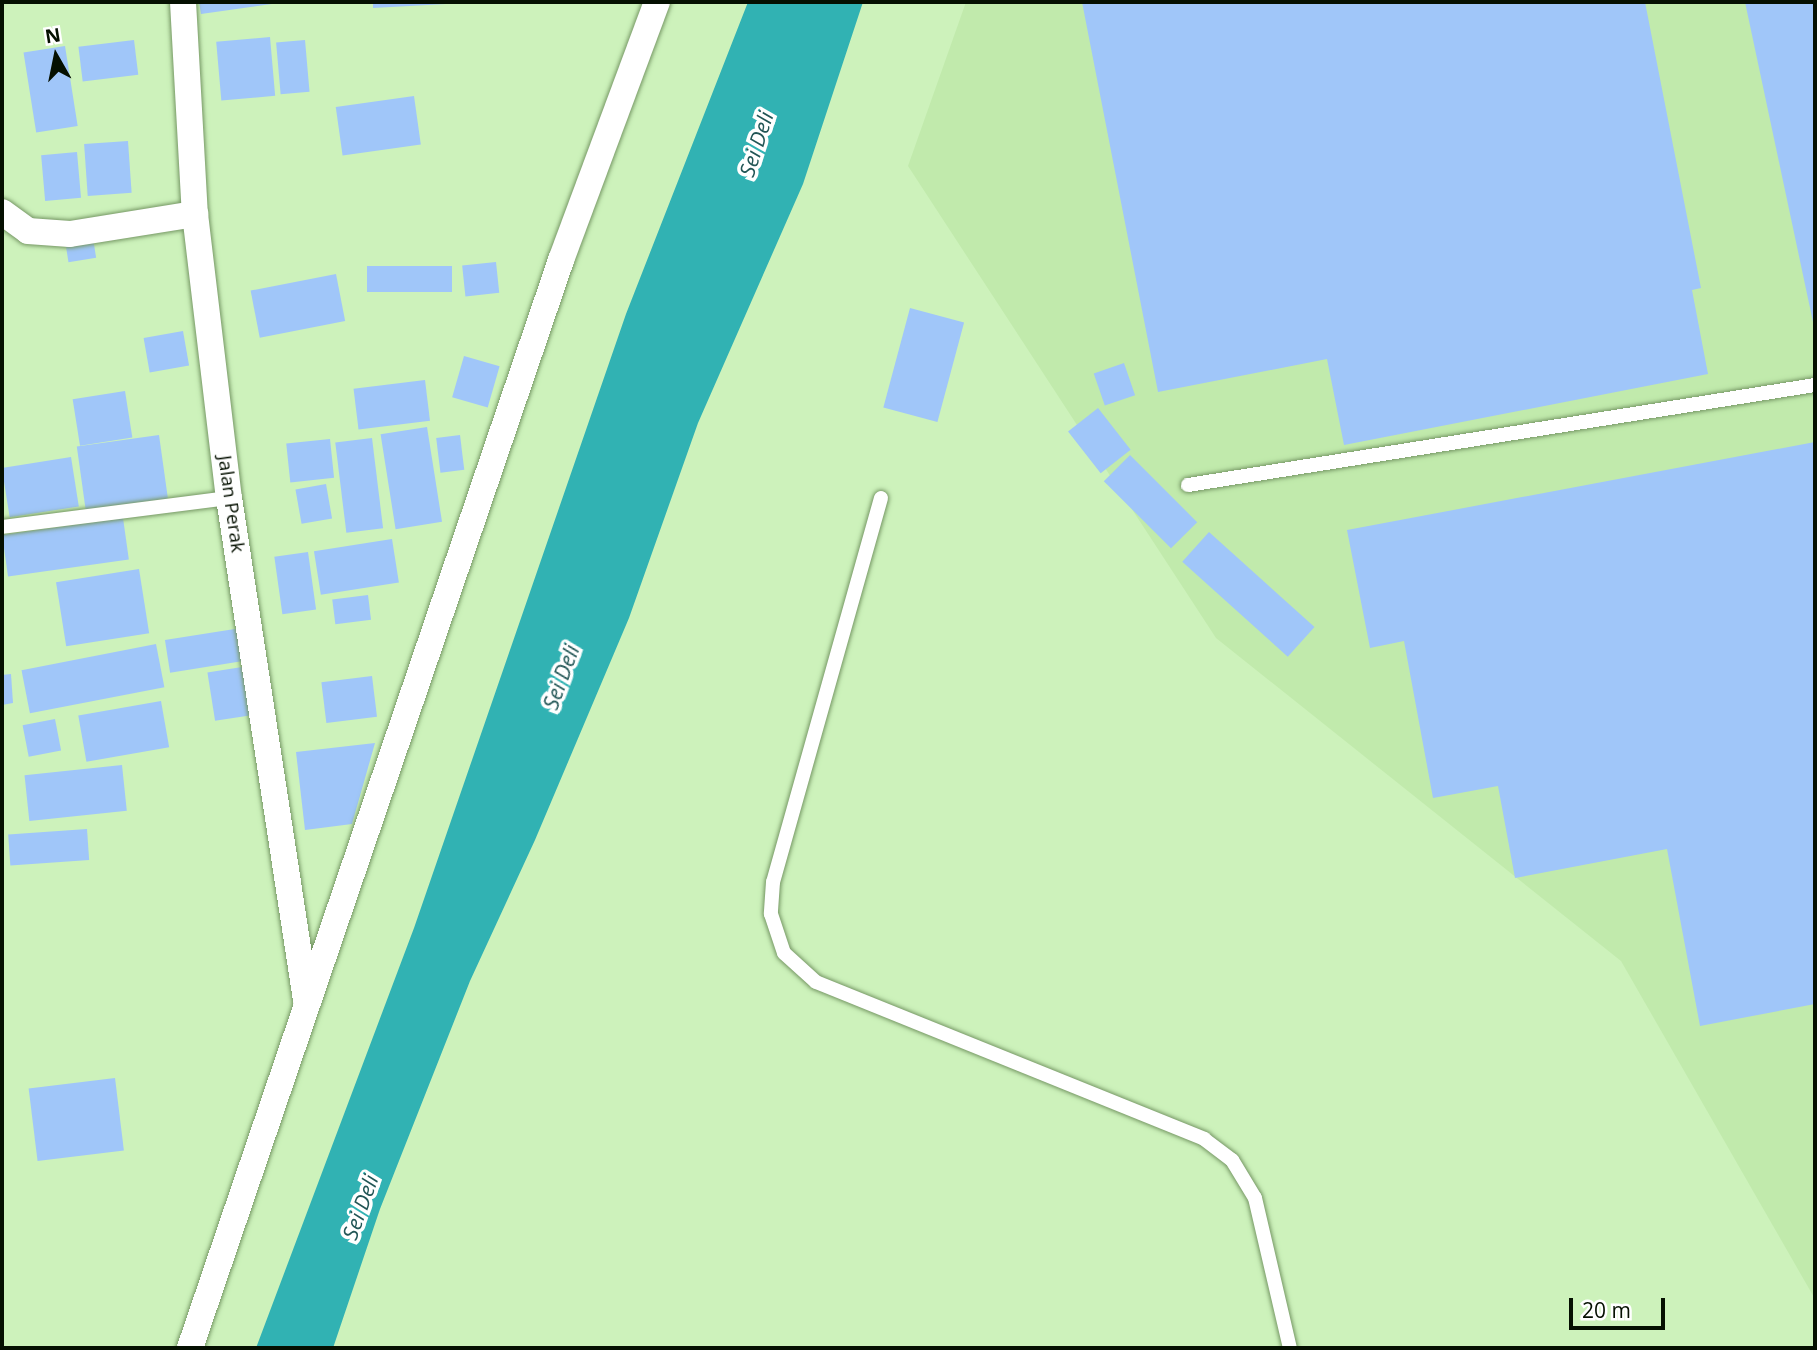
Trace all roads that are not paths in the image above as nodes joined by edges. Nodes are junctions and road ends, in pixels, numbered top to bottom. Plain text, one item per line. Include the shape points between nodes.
1 (183, 2) edge
2 (657, 2) edge
3 (2, 212) edge
4 (195, 214) junction
5 (1815, 385) edge
6 (1188, 485) dead end
7 (229, 498) junction
8 (881, 498) dead end
9 (2, 527) edge
10 (307, 1004) junction
11 (190, 1348) edge
12 (1290, 1348) edge

1 - 4 street, Jalan Perak
2 - 10 street via 561,260
3 - 4 street via 28,231 70,234
4 - 7 street, Jalan Perak
5 - 6 lane
7 - 9 lane
7 - 10 street, Jalan Perak
8 - 12 lane via 773,882 771,914 784,953 816,982 1204,1139 1232,1160 1255,1198
10 - 11 street

